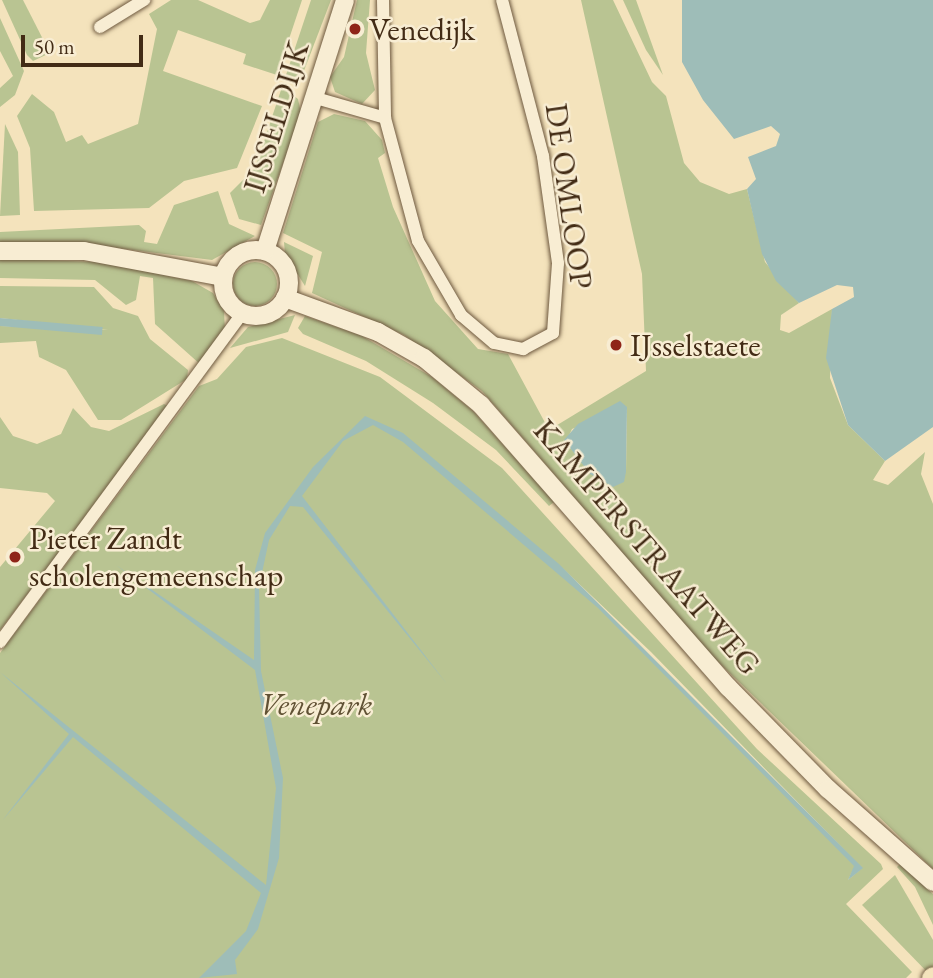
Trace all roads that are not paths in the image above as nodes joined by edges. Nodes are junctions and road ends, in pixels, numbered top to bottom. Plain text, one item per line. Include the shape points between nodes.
1 (144, 0) edge
2 (345, 0) edge
3 (383, 0) edge
4 (502, 0) edge
5 (100, 27) dead end
6 (312, 97) junction
7 (385, 118) junction
8 (0, 251) edge
9 (265, 251) junction
10 (223, 276) junction
11 (285, 298) junction
12 (242, 314) junction
13 (0, 642) edge
14 (933, 882) edge

1 - 5 street
2 - 6 main road, IJSSELDIJK
3 - 7 street, DE OMLOOP
4 - 7 street, DE OMLOOP via 543,156 555,237 559,302 552,333 544,341 513,349 494,343 449,300 407,214
6 - 7 street
6 - 9 main road, IJSSELDIJK
8 - 10 main road via 106,254
9 - 10 main road via 243,253
9 - 11 main road via 285,269
10 - 12 main road via 225,297
11 - 12 main road via 271,314
11 - 14 main road, KAMPERSTRAATWEG via 378,332 424,358 481,405 728,687 828,789
12 - 13 street

